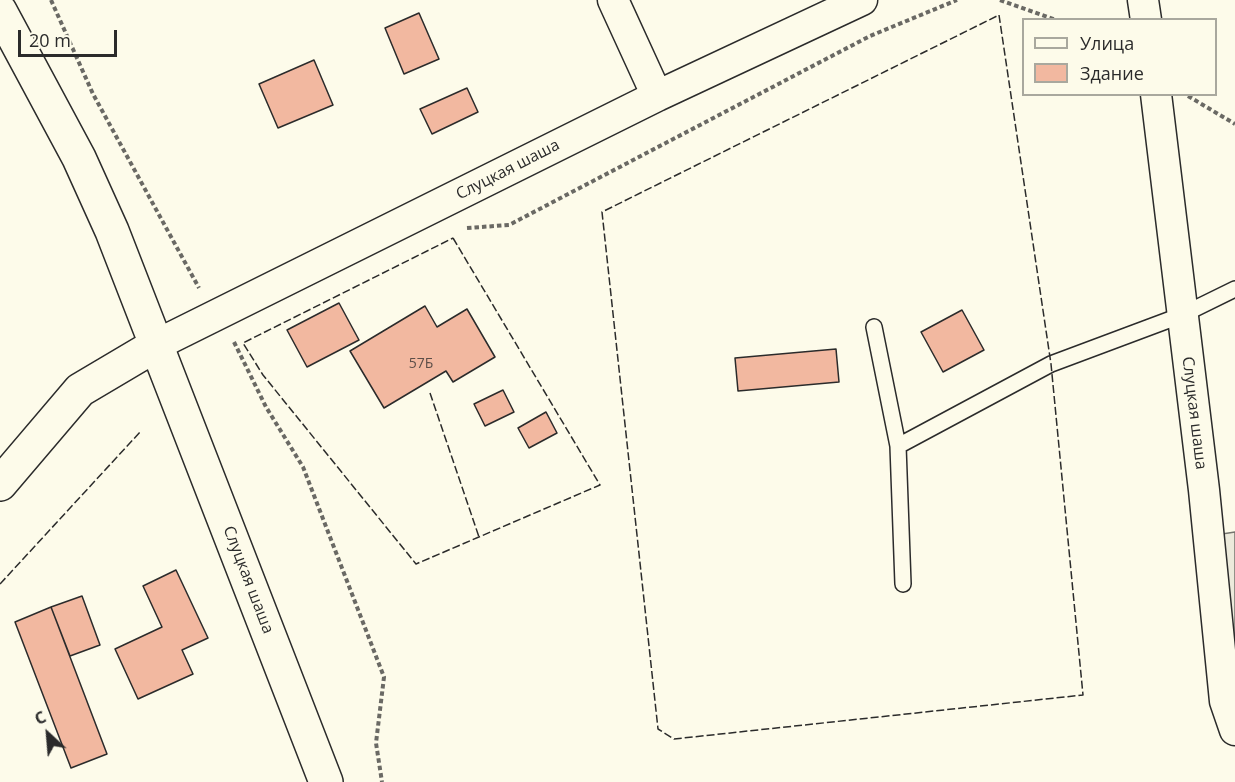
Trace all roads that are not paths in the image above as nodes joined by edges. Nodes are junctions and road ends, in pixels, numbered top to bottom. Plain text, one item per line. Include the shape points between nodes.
1 (613, 0) edge
2 (862, 0) edge
3 (1143, 0) edge
4 (0, 11) edge
5 (1146, 18) edge
6 (657, 96) junction
7 (1156, 96) edge
8 (1235, 289) edge
9 (1182, 315) junction
10 (874, 327) dead end
11 (156, 345) junction
12 (898, 446) junction
13 (0, 484) edge
14 (903, 584) dead end
15 (1235, 730) edge
16 (326, 782) edge

1 - 6 street
2 - 6 street, Слуцкая шаша
3 - 5 street
4 - 11 street, Слуцкая шаша via 79,158
6 - 11 street, Слуцкая шаша
7 - 9 street, Слуцкая шаша
8 - 9 lane
9 - 12 lane via 1051,364
9 - 15 street, Слуцкая шаша via 1225,701
10 - 12 lane
11 - 13 street via 80,390
11 - 16 street, Слуцкая шаша
12 - 14 lane

